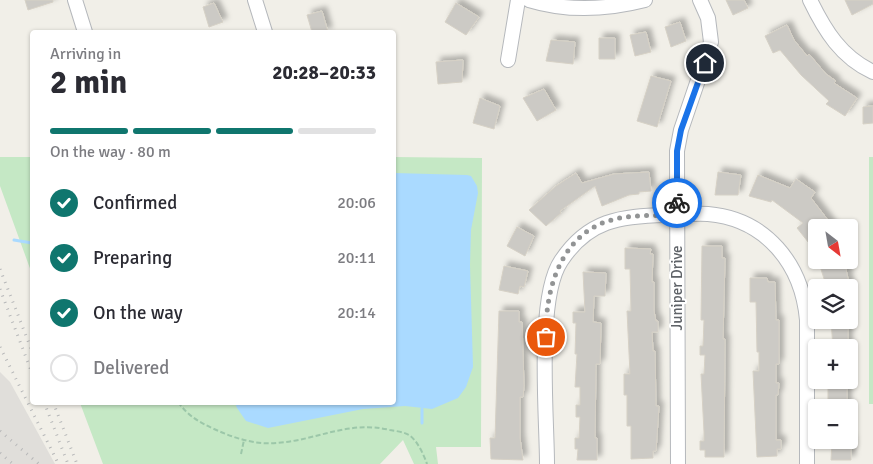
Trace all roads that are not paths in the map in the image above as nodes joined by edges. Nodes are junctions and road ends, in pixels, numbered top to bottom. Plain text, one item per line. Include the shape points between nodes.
1 (75, 0) edge
2 (255, 0) edge
3 (518, 0) edge
4 (529, 0) edge
5 (645, 0) edge
6 (700, 0) edge
7 (810, 0) edge
8 (84, 30) edge
9 (264, 30) edge
10 (508, 60) dead end
11 (873, 72) edge
12 (676, 215) junction
13 (547, 464) edge
14 (678, 464) edge
15 (807, 464) edge

1 - 8 street
2 - 9 street
3 - 10 street
4 - 5 street via 547,6 609,9
6 - 12 street, Juniper Drive via 708,18 711,42 681,130 677,151
7 - 11 street via 842,53
12 - 13 street via 630,216 607,221 582,234 560,262 550,288 546,319
12 - 14 street, Juniper Drive
12 - 15 street via 708,214 755,229 776,244 794,273 805,302 807,320

